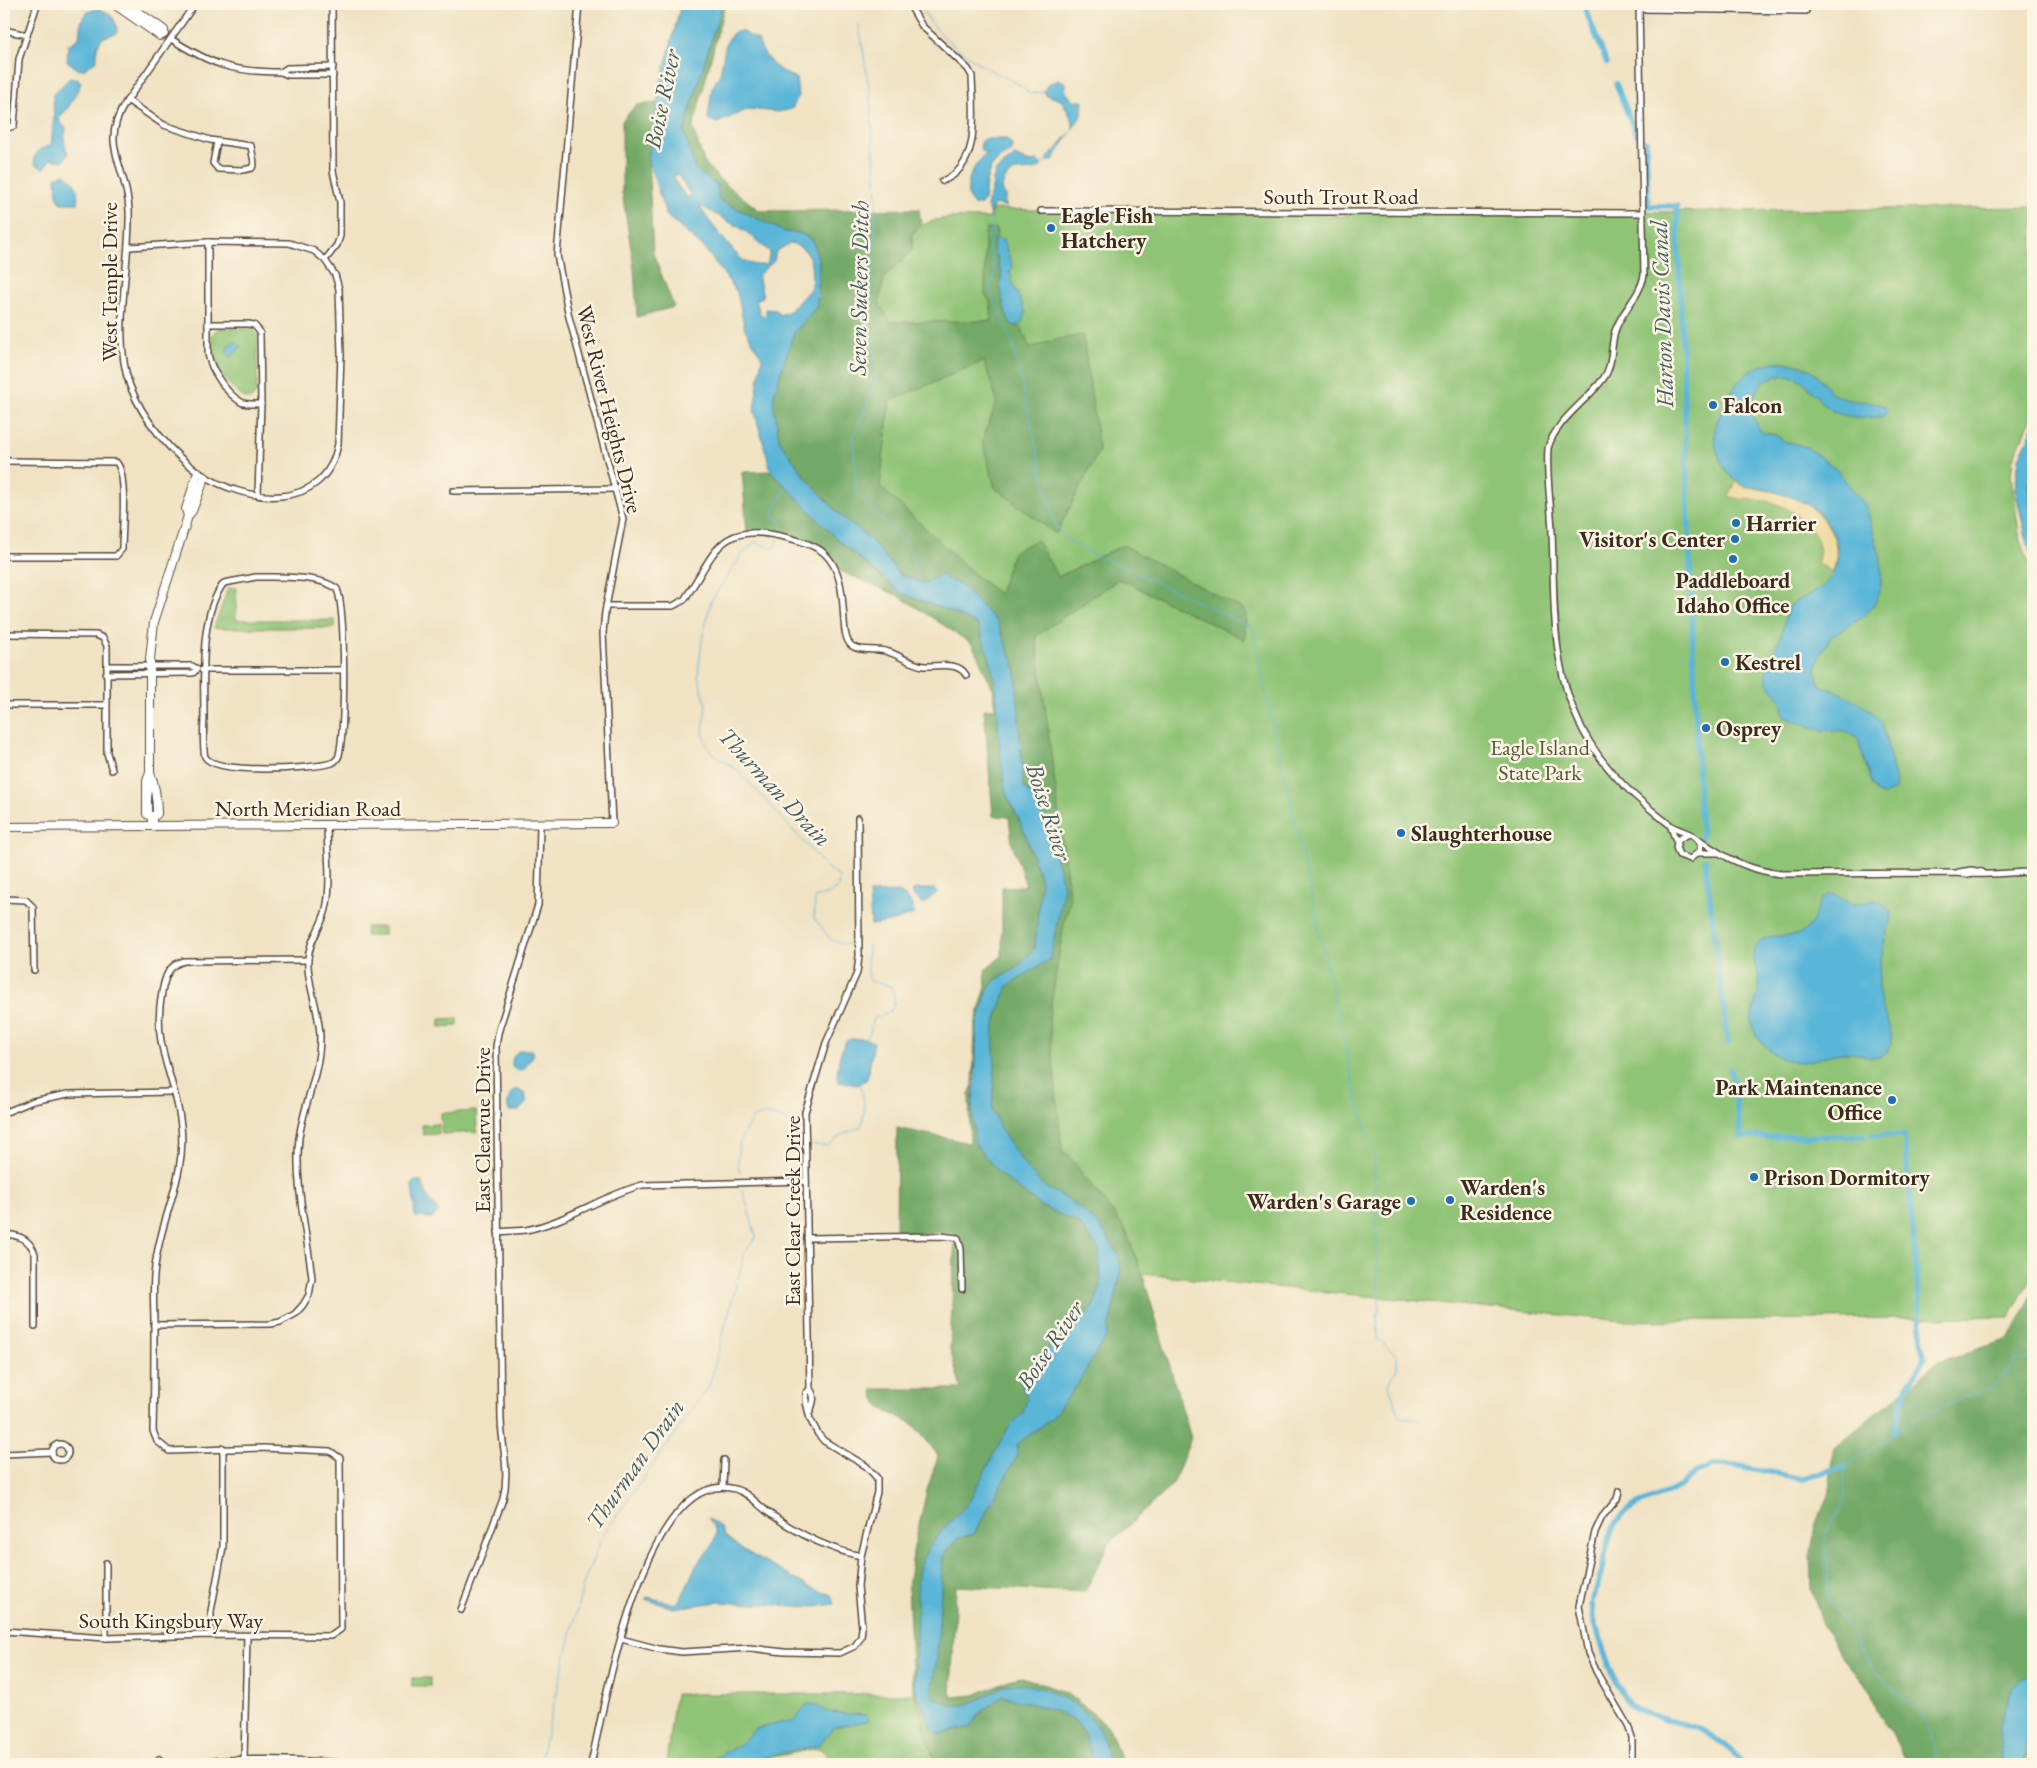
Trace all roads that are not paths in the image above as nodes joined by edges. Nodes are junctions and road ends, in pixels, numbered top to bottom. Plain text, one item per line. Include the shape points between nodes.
1 (114, 4) edge
2 (127, 4) edge
3 (196, 4) edge
4 (332, 4) edge
5 (579, 4) edge
6 (909, 4) edge
7 (1639, 7) edge
8 (36, 8) dead end
9 (1806, 11) dead end
10 (4, 30) edge
11 (164, 34) junction
12 (27, 35) junction
13 (171, 39) junction
14 (333, 67) junction
15 (281, 72) junction
16 (333, 75) junction
17 (127, 100) junction
18 (4, 129) edge
19 (217, 142) junction
20 (942, 180) dead end
21 (1041, 211) dead end
22 (1642, 213) junction
23 (208, 242) junction
24 (129, 247) junction
25 (325, 260) junction
26 (208, 324) junction
27 (261, 404) junction
28 (4, 461) edge
29 (202, 474) junction
30 (616, 489) junction
31 (453, 491) dead end
32 (258, 494) junction
33 (4, 556) edge
34 (606, 606) junction
35 (4, 634) edge
36 (106, 666) junction
37 (150, 670) junction
38 (204, 670) junction
39 (342, 670) junction
40 (106, 674) junction
41 (966, 675) dead end
42 (4, 705) edge
43 (106, 705) junction
44 (112, 770) dead end
45 (858, 818) dead end
46 (612, 823) joint
47 (540, 824) junction
48 (1670, 825) junction
49 (152, 826) junction
50 (327, 826) junction
51 (4, 827) edge
52 (1689, 834) junction
53 (1699, 840) junction
54 (1677, 843) junction
55 (1699, 853) junction
56 (1719, 853) junction
57 (2033, 872) edge
58 (4, 899) edge
59 (308, 960) junction
60 (34, 970) dead end
61 (173, 1092) junction
62 (4, 1113) edge
63 (806, 1181) junction
64 (498, 1232) junction
65 (4, 1234) edge
66 (807, 1238) junction
67 (962, 1289) dead end
68 (154, 1325) junction
69 (36, 1326) dead end
70 (223, 1448) junction
71 (52, 1452) dead end
72 (4, 1454) edge
73 (724, 1460) dead end
74 (723, 1487) junction
75 (1619, 1491) dead end
76 (861, 1556) junction
77 (106, 1563) dead end
78 (461, 1610) dead end
79 (4, 1631) edge
80 (211, 1635) junction
81 (246, 1636) junction
82 (106, 1638) junction
83 (621, 1639) junction
84 (159, 1759) dead end
85 (244, 1759) junction
86 (284, 1761) edge
87 (165, 1764) edge
88 (178, 1764) edge
89 (358, 1764) edge
90 (591, 1764) edge
91 (1632, 1764) edge

1 - 11 street via 160,36
2 - 11 street via 164,30
3 - 13 street, West Temple Drive
4 - 14 street
5 - 30 street, West River Heights Drive via 557,255 570,317
6 - 20 street via 922,26 972,76 973,133 970,148 960,171
7 - 9 street
7 - 22 street
8 - 12 street
10 - 12 street
11 - 13 street
12 - 18 street via 16,76 14,126
13 - 15 street via 202,59 220,66 250,72
13 - 17 street, West Temple Drive
14 - 15 street via 287,68
14 - 16 street
15 - 16 street via 288,75
16 - 25 street via 333,171 340,202 340,236
17 - 19 street via 164,125
17 - 24 street, West Temple Drive via 117,116 113,143 127,195
19 - 19 street via 251,146 252,168 218,169 213,163
21 - 22 street, South Trout Road
22 - 48 street via 1642,285 1615,330 1608,371 1560,426 1548,448 1555,632 1565,688 1590,742 1620,783
23 - 24 street
23 - 25 street via 300,245
23 - 26 street
24 - 29 street, West Temple Drive via 124,286 123,349 129,383 141,410 155,429
25 - 32 street via 339,289 341,364 336,459 322,480 304,492
26 - 27 street via 208,354 213,372 242,402
26 - 27 street via 248,324 258,328 261,338
27 - 32 street
28 - 33 street via 109,460 118,464 122,474 123,508 122,549 119,554
29 - 32 street via 240,491
29 - 37 street via 154,622
30 - 31 street
30 - 34 street, West River Heights Drive via 623,519
34 - 41 street via 673,606 684,600 725,539 750,532 780,536 812,546 825,554 834,566 841,582 843,624 849,644 885,651 918,665 956,667
34 - 46 street, West River Heights Drive via 603,633
35 - 36 street via 96,635 107,646
36 - 37 street
36 - 40 street
37 - 38 street via 192,666
37 - 40 street
37 - 49 street via 150,773 157,806
38 - 39 street
38 - 39 street via 208,620 219,588 224,583 256,577 297,578 330,584 338,589
38 - 39 street via 204,753 207,761 256,769 303,768 336,761 339,755
40 - 43 street
42 - 43 street
43 - 44 street via 107,754
45 - 63 street, East Clear Creek Drive via 858,967 826,1043 805,1112
46 - 47 street, North Meridian Road
47 - 50 street, North Meridian Road
47 - 64 street, East Clearvue Drive via 538,905 496,1041
48 - 52 street
48 - 54 street
49 - 50 street, North Meridian Road
49 - 51 street, North Meridian Road
50 - 59 street via 326,908
52 - 53 street
52 - 54 street via 1682,836
53 - 55 street
53 - 56 street
54 - 55 street via 1677,851 1682,858 1690,859
55 - 56 street
56 - 57 street via 1755,870 1782,874 1971,875
58 - 60 street via 30,902 34,912
59 - 61 street via 184,961 170,968 159,1010 161,1050
59 - 68 street via 320,1037 317,1071 302,1121 299,1146 312,1278 308,1295 303,1305 287,1319 270,1324
61 - 62 street via 68,1094 33,1101
61 - 68 street via 181,1125 182,1157 156,1258
63 - 64 street via 642,1185 621,1190 545,1224 525,1230
63 - 66 street, East Clear Creek Drive
64 - 78 street, East Clearvue Drive via 501,1424 507,1482
65 - 69 street via 30,1242 35,1254
66 - 67 street via 958,1238
66 - 76 street, East Clear Creek Drive via 810,1389 813,1393 810,1418 824,1441 866,1466 877,1478 877,1492
68 - 70 street via 153,1431 157,1441 169,1451
70 - 80 street via 223,1547 211,1611
70 - 81 street, South Kingsbury Way via 330,1451 341,1462 342,1625 331,1636
71 - 72 street
73 - 74 street
74 - 76 street via 749,1495 771,1515 817,1542
74 - 83 street via 696,1495 670,1525 642,1571
75 - 91 street via 1618,1499 1602,1517 1595,1532 1579,1606 1588,1653 1596,1673 1632,1737
76 - 83 street via 858,1586 861,1637 855,1646 840,1653 750,1648 682,1652
77 - 82 street
79 - 82 street, South Kingsbury Way
80 - 81 street, South Kingsbury Way
80 - 82 street, South Kingsbury Way
81 - 85 street
83 - 90 street
84 - 87 street
85 - 86 street
85 - 88 street
86 - 89 street

